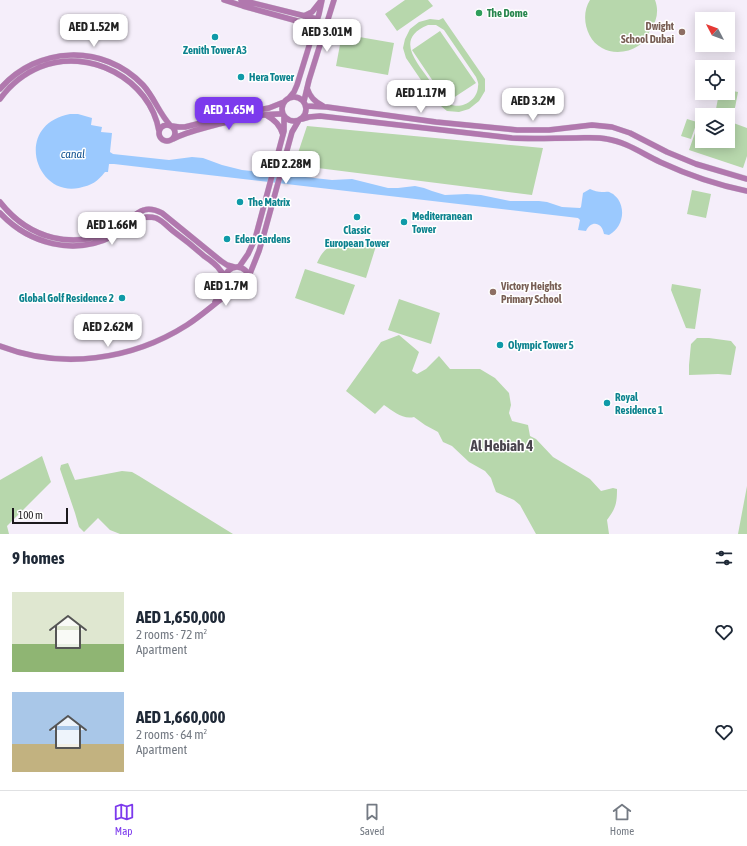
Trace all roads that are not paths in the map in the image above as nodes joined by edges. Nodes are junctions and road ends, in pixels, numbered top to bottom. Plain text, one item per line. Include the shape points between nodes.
1 (224, 0) edge
2 (241, 0) edge
3 (322, 0) edge
4 (334, 0) edge
5 (304, 16) junction
6 (317, 19) junction
7 (311, 39) junction
8 (307, 88) junction
9 (0, 89) edge
10 (289, 98) junction
11 (0, 99) edge
12 (284, 102) junction
13 (305, 104) junction
14 (327, 107) junction
15 (266, 115) junction
16 (283, 115) junction
17 (300, 120) junction
18 (436, 122) junction
19 (171, 126) junction
20 (420, 127) junction
21 (159, 131) junction
22 (283, 136) junction
23 (638, 137) junction
24 (173, 139) junction
25 (632, 147) junction
26 (747, 179) edge
27 (747, 191) edge
28 (0, 202) edge
29 (0, 213) edge
30 (237, 267) junction
31 (249, 276) junction
32 (225, 279) junction
33 (234, 290) junction
34 (209, 310) junction
35 (0, 346) edge

1 - 7 street via 301,22
2 - 5 street
3 - 5 street via 314,10
3 - 6 street
4 - 8 street
5 - 6 street
6 - 7 street
7 - 10 street via 298,85
8 - 13 street
8 - 14 street via 312,99
9 - 19 street via 24,68 46,58 90,56 119,66 136,78 148,91
10 - 12 street
10 - 13 street via 299,98
11 - 21 street via 18,80 41,67 61,62 91,63 118,73 133,85 151,107
12 - 16 street
12 - 19 street via 269,108 185,127
13 - 14 street
13 - 17 street via 307,109
14 - 18 street
15 - 16 street
15 - 22 street via 277,122
15 - 24 street via 182,134
16 - 17 street via 289,120
16 - 22 street
17 - 20 street via 316,116
17 - 31 street via 292,132 259,251
18 - 20 street via 424,122
18 - 23 street via 522,131 592,125 621,130
19 - 21 street via 163,126
19 - 24 street via 175,131
20 - 25 street via 512,138 598,137
21 - 24 street via 163,140
22 - 30 street via 253,244
23 - 25 street
23 - 26 street via 696,164
25 - 27 street via 696,177
28 - 30 street via 26,227 46,236 67,240 101,235 122,225 141,211 154,210 164,215 221,261
29 - 32 street via 16,228 35,238 68,246 84,246 100,241 139,220 155,218 214,264
30 - 31 street via 245,270
30 - 32 street via 228,271
31 - 33 street via 244,288
32 - 33 street via 228,287
32 - 34 street via 220,294
33 - 34 street
34 - 35 street via 155,342 105,357 50,358

